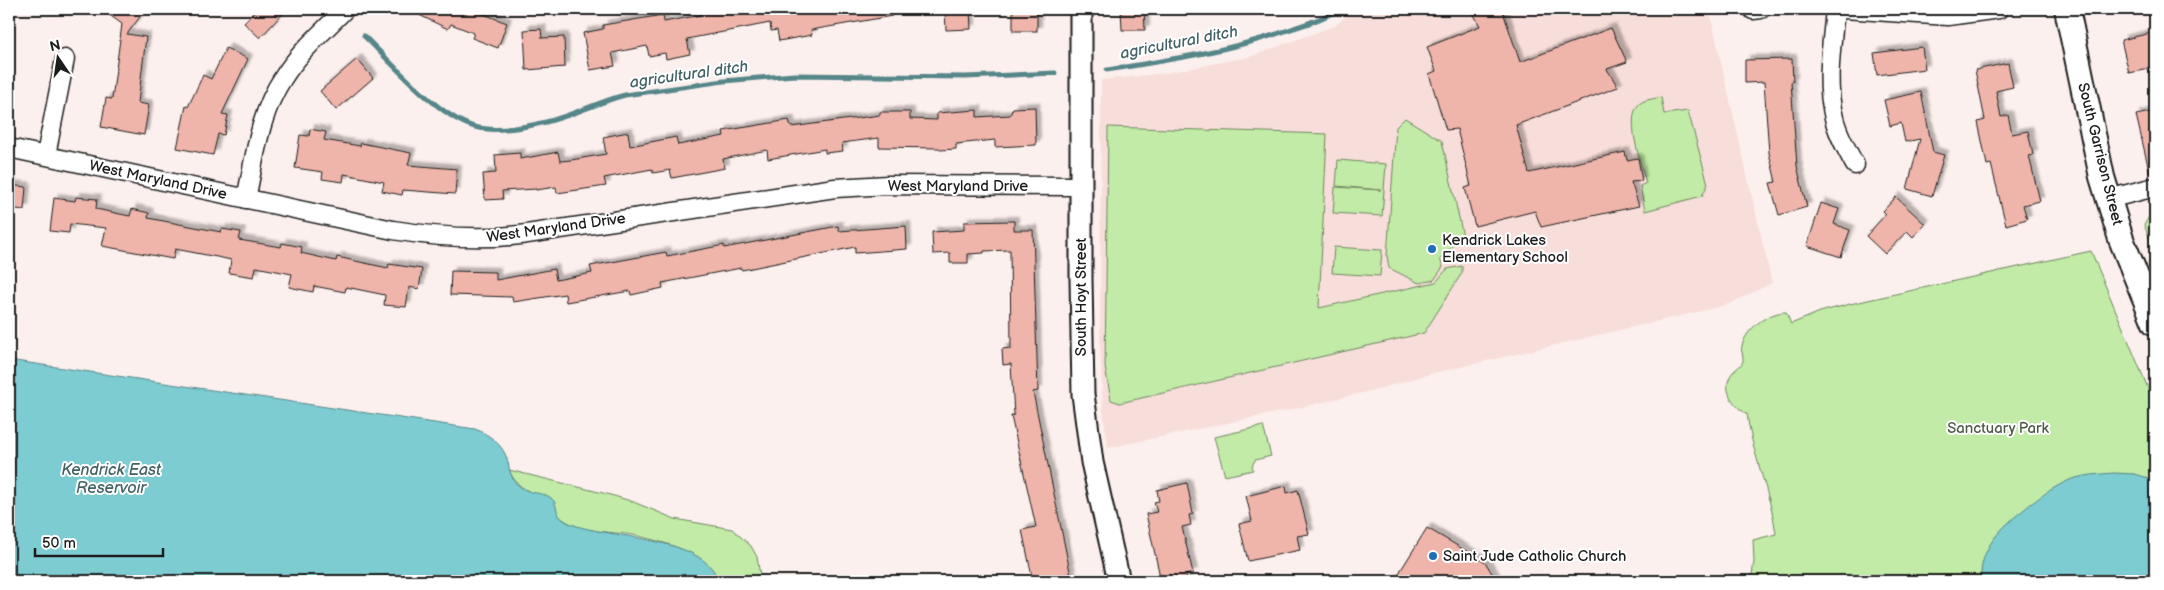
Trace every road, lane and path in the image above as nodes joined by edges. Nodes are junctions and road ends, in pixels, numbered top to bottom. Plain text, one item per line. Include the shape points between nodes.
1 (345, 9) edge
2 (1081, 9) edge
3 (1835, 9) edge
4 (1844, 9) edge
5 (1999, 9) edge
6 (2067, 9) edge
7 (65, 59) dead end
8 (9, 148) edge
9 (46, 156) junction
10 (1855, 165) dead end
11 (1081, 186) junction
12 (2155, 187) edge
13 (2108, 198) junction
14 (246, 199) junction
15 (2155, 323) edge
16 (1119, 581) edge

1 - 14 street via 295,62 271,99 260,131
2 - 11 street, South Hoyt Street
3 - 10 street via 1830,73 1832,105 1838,129
4 - 5 street via 1948,16
6 - 13 main road, South Garrison Street
7 - 9 street
8 - 9 street, West Maryland Drive
9 - 14 street, West Maryland Drive
11 - 14 street, West Maryland Drive via 888,185 835,188 481,238 393,230
11 - 16 street, South Hoyt Street via 1084,403 1093,467
12 - 13 street
13 - 15 main road, South Garrison Street via 2121,240

